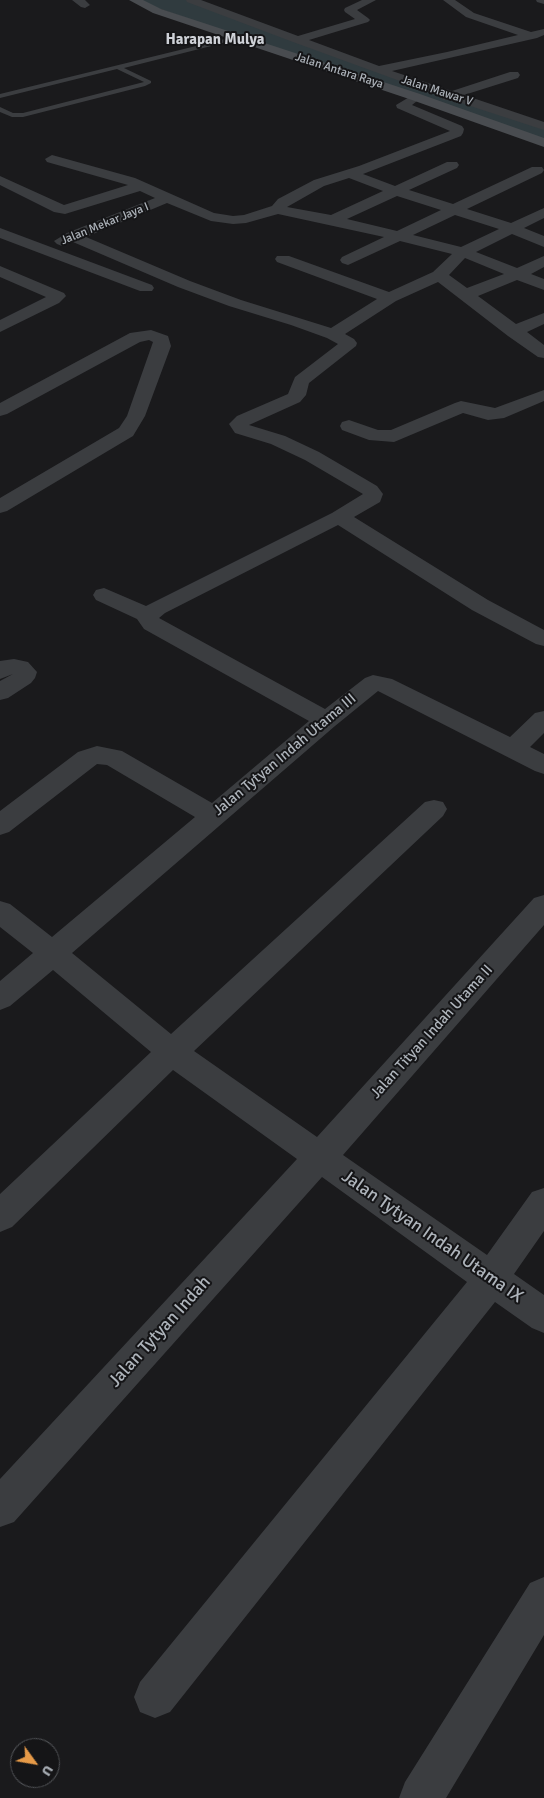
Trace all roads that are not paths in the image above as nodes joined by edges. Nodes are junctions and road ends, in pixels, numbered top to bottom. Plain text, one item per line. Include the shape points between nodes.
1 (134, 0) edge
2 (191, 0) edge
3 (371, 0) edge
4 (454, 1) edge
5 (544, 32) edge
6 (531, 35) junction
7 (237, 38) junction
8 (297, 40) junction
9 (544, 40) edge
10 (118, 67) junction
11 (378, 70) junction
12 (514, 75) dead end
13 (451, 95) junction
14 (0, 96) edge
15 (416, 96) junction
16 (435, 101) junction
17 (0, 109) edge
18 (544, 126) edge
19 (544, 143) edge
20 (52, 159) dead end
21 (452, 166) dead end
22 (537, 170) dead end
23 (350, 174) junction
24 (0, 180) edge
25 (140, 186) junction
26 (396, 191) junction
27 (167, 198) junction
28 (277, 209) junction
29 (452, 209) junction
30 (544, 212) edge
31 (333, 220) junction
32 (512, 228) junction
33 (0, 233) edge
34 (399, 235) junction
35 (72, 236) junction
36 (544, 242) edge
37 (42, 250) junction
38 (463, 252) junction
39 (283, 259) dead end
40 (348, 260) dead end
41 (544, 261) edge
42 (0, 271) edge
43 (439, 274) junction
44 (518, 274) junction
45 (544, 285) edge
46 (146, 288) dead end
47 (468, 294) junction
48 (390, 298) junction
49 (544, 318) edge
50 (0, 327) edge
51 (514, 332) junction
52 (332, 334) junction
53 (544, 353) edge
54 (544, 395) edge
55 (0, 410) edge
56 (349, 426) dead end
57 (0, 507) edge
58 (339, 517) junction
59 (104, 595) dead end
60 (148, 616) junction
61 (544, 639) edge
62 (0, 671) edge
63 (0, 692) edge
64 (544, 719) edge
65 (326, 720) junction
66 (513, 749) junction
67 (544, 765) edge
68 (434, 808) dead end
69 (213, 815) junction
70 (0, 825) edge
71 (544, 906) edge
72 (0, 912) edge
73 (54, 953) junction
74 (0, 998) edge
75 (172, 1052) junction
76 (320, 1158) junction
77 (544, 1203) edge
78 (0, 1216) edge
79 (491, 1279) junction
80 (544, 1316) edge
81 (0, 1508) edge
82 (544, 1597) edge
83 (155, 1697) dead end
84 (420, 1798) edge

1 - 7 street, Jalan Antara Raya
2 - 8 street, Jalan Mawar V
3 - 8 street via 349,10 364,20
4 - 6 street via 470,15
5 - 6 street
6 - 9 street
6 - 11 street
7 - 10 lane
7 - 15 street, Jalan Antara Raya
8 - 11 street, Jalan Mawar V
10 - 14 lane
10 - 17 lane via 149,82 23,115 12,115
11 - 13 street, Jalan Mawar V
12 - 13 street
13 - 16 street
13 - 18 street, Jalan Mawar V
15 - 16 street, Jalan Antara Raya
15 - 23 street via 402,105 457,129 456,133
16 - 19 street, Jalan Antara Raya
20 - 25 street
21 - 26 street
22 - 29 street
23 - 26 street
23 - 28 street via 319,183 283,202
24 - 25 street via 65,210
25 - 27 street
26 - 29 street
26 - 31 street
27 - 28 street via 223,220 246,219
27 - 35 street, Jalan Mekar Jaya I
28 - 31 street
29 - 32 street
29 - 34 street
30 - 32 street
31 - 34 street
32 - 36 street
32 - 38 street
33 - 37 street
34 - 38 street
34 - 40 street
35 - 37 street, Jalan Mekar Jaya I
35 - 52 street via 184,284
37 - 46 street
38 - 43 street
38 - 44 street
39 - 48 street
41 - 44 street
42 - 50 street via 58,296
43 - 47 street
43 - 48 street
44 - 45 street
44 - 47 street
47 - 51 street
48 - 52 street
49 - 51 street
51 - 53 street
52 - 58 street via 346,341 347,346 301,381 297,395 238,424 312,456 373,494 373,498
54 - 56 street via 497,414 461,406 394,436 376,436
55 - 57 street via 136,337 151,335 162,340 136,416 126,432
58 - 60 street via 157,608
58 - 61 street via 487,610
59 - 60 street
60 - 65 street via 152,624
62 - 63 street via 14,666 25,672 23,678
64 - 66 street
65 - 66 street, Jalan Tytyan Indah Utama III via 368,685 379,682
65 - 69 street, Jalan Tytyan Indah Utama III
66 - 67 street, Jalan Tytyan Indah Utama III
68 - 75 street
69 - 70 street via 113,757 97,755 87,758
69 - 73 street, Jalan Tytyan Indah Utama III
71 - 76 street, Jalan Tityan Indah Utama II
72 - 73 street, Jalan Tytyan Indah Utama IX
73 - 74 street, Jalan Tytyan Indah Utama III
73 - 75 street, Jalan Tytyan Indah Utama IX
75 - 76 street, Jalan Tytyan Indah Utama IX
75 - 78 street
76 - 79 street, Jalan Tytyan Indah Utama IX
76 - 81 street, Jalan Tytyan Indah
77 - 79 street
79 - 80 street, Jalan Tytyan Indah Utama IX
79 - 83 street
82 - 84 street

